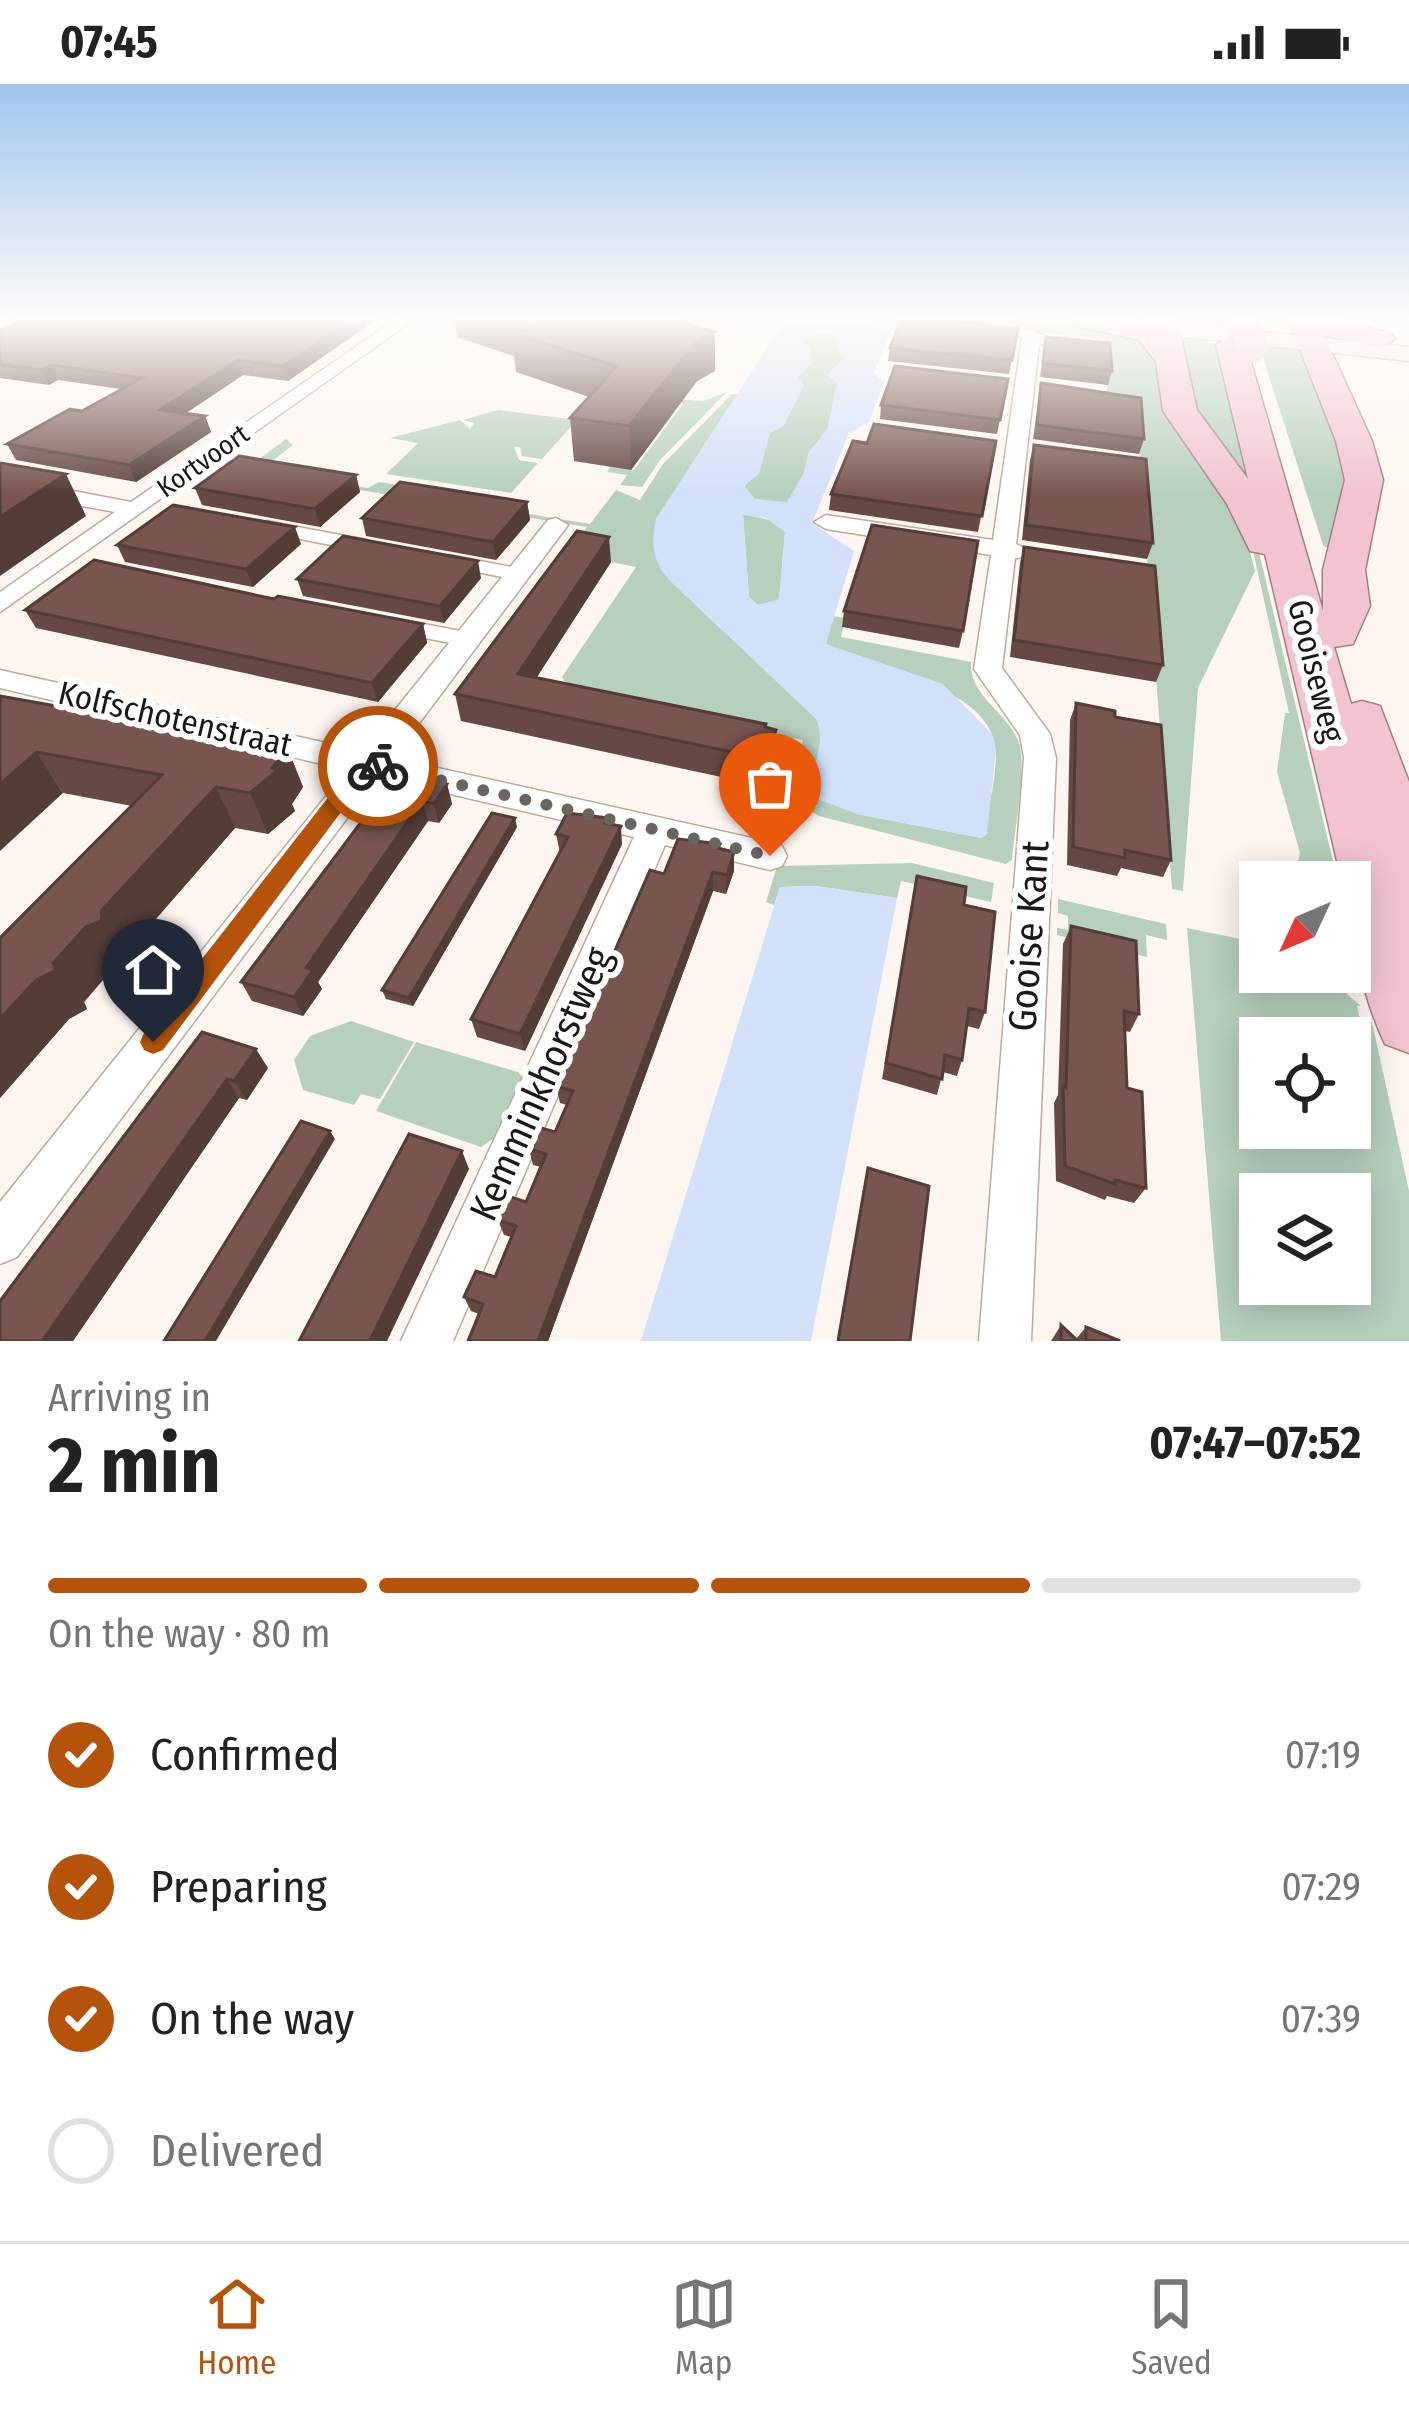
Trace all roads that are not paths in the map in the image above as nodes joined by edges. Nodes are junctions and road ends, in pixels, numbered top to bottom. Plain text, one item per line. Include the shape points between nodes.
1 (322, 378) edge
2 (1027, 378) edge
3 (1173, 378) edge
4 (1247, 378) edge
5 (1247, 378) edge
6 (1343, 378) edge
7 (0, 484) edge
8 (134, 509) junction
9 (826, 522) dead end
10 (249, 524) edge
11 (556, 525) dead end
12 (378, 548) edge
13 (1025, 553) junction
14 (424, 557) edge
15 (517, 574) junction
16 (0, 604) edge
17 (1318, 617) junction
18 (377, 622) edge
19 (466, 639) junction
20 (0, 680) edge
21 (366, 763) junction
22 (655, 828) junction
23 (770, 856) dead end
24 (1409, 873) edge
25 (1408, 1020) edge
26 (0, 1240) edge
27 (427, 1341) edge
28 (1005, 1341) edge

1 - 8 street, Kortvoort
2 - 13 street, Gooise Kant via 1018,448
3 - 17 highway via 1187,424 1246,504 1273,571
4 - 17 highway, Gooiseweg
5 - 17 highway, Gooiseweg
6 - 17 highway via 1364,480 1344,570 1348,606
7 - 8 street
8 - 16 street, Kortvoort
9 - 13 street
10 - 12 street
11 - 15 street
13 - 28 street, Gooise Kant via 988,669 1035,734 1040,758
14 - 15 street
15 - 19 street
17 - 24 highway, Gooiseweg
17 - 25 highway, Gooiseweg
18 - 19 street
19 - 21 street
20 - 21 street, Kolfschotenstraat
21 - 22 street, Kolfschotenstraat
21 - 26 street
22 - 23 street, Kolfschotenstraat
22 - 27 street, Kemminkhorstweg

